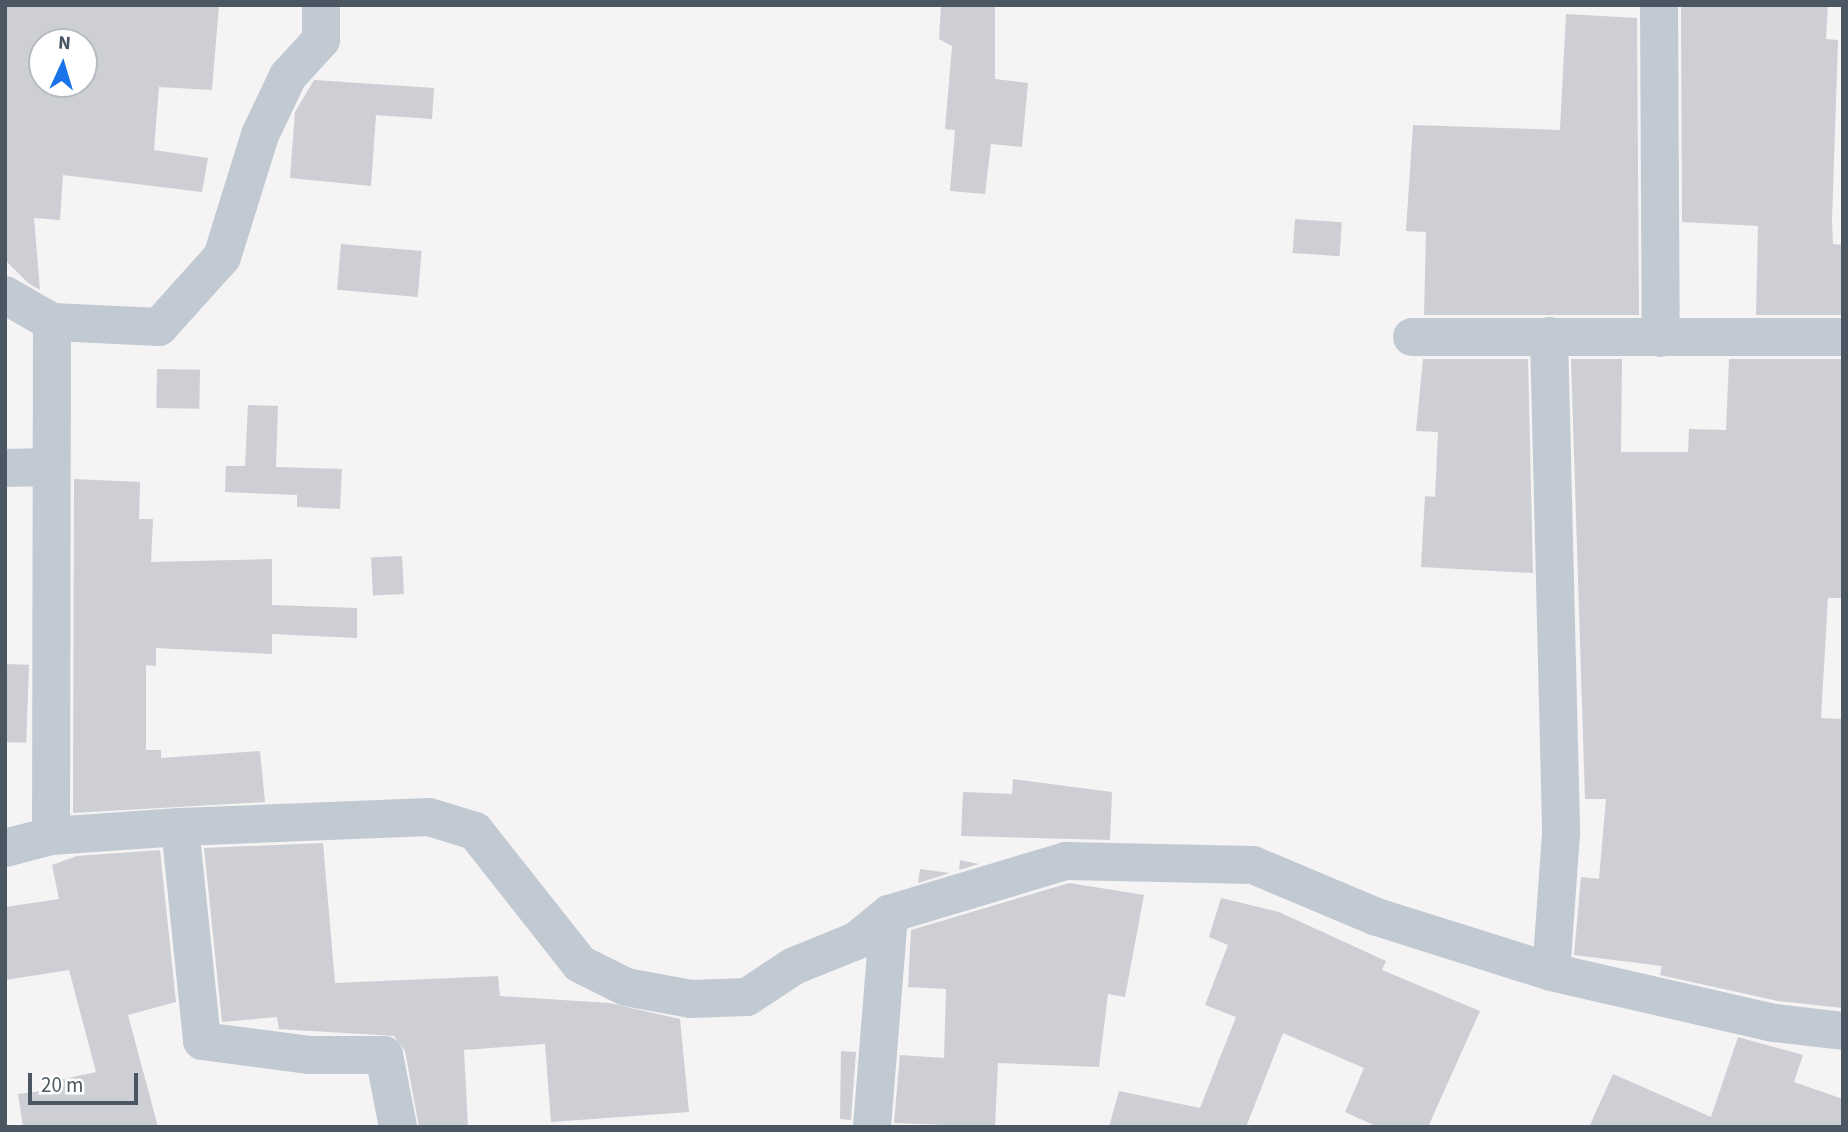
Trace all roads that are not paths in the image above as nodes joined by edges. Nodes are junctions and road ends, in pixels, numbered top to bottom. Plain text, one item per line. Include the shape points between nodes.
1 (321, 5) edge
2 (1659, 5) edge
3 (5, 295) edge
4 (52, 322) junction
5 (1412, 337) dead end
6 (1549, 337) junction
7 (1843, 337) edge
8 (1661, 338) junction
9 (47, 467) junction
10 (5, 468) edge
11 (180, 827) junction
12 (51, 836) junction
13 (5, 848) edge
14 (888, 914) junction
15 (1551, 972) junction
16 (1843, 1031) edge
17 (398, 1127) edge
18 (872, 1127) edge

1 - 4 street via 321,40 288,76 260,135 222,257 159,327
2 - 8 street
3 - 4 street
4 - 9 street
5 - 6 street
6 - 8 street
6 - 15 street via 1561,834
7 - 8 street
9 - 10 street
9 - 12 street
11 - 12 street
11 - 14 street via 429,817 475,831 580,964 626,987 691,999 747,997 794,966 856,941
11 - 17 street via 202,1041 310,1055 384,1055
12 - 13 street
14 - 15 street via 1066,861 1253,865 1377,917
14 - 18 street
15 - 16 street via 1774,1023

